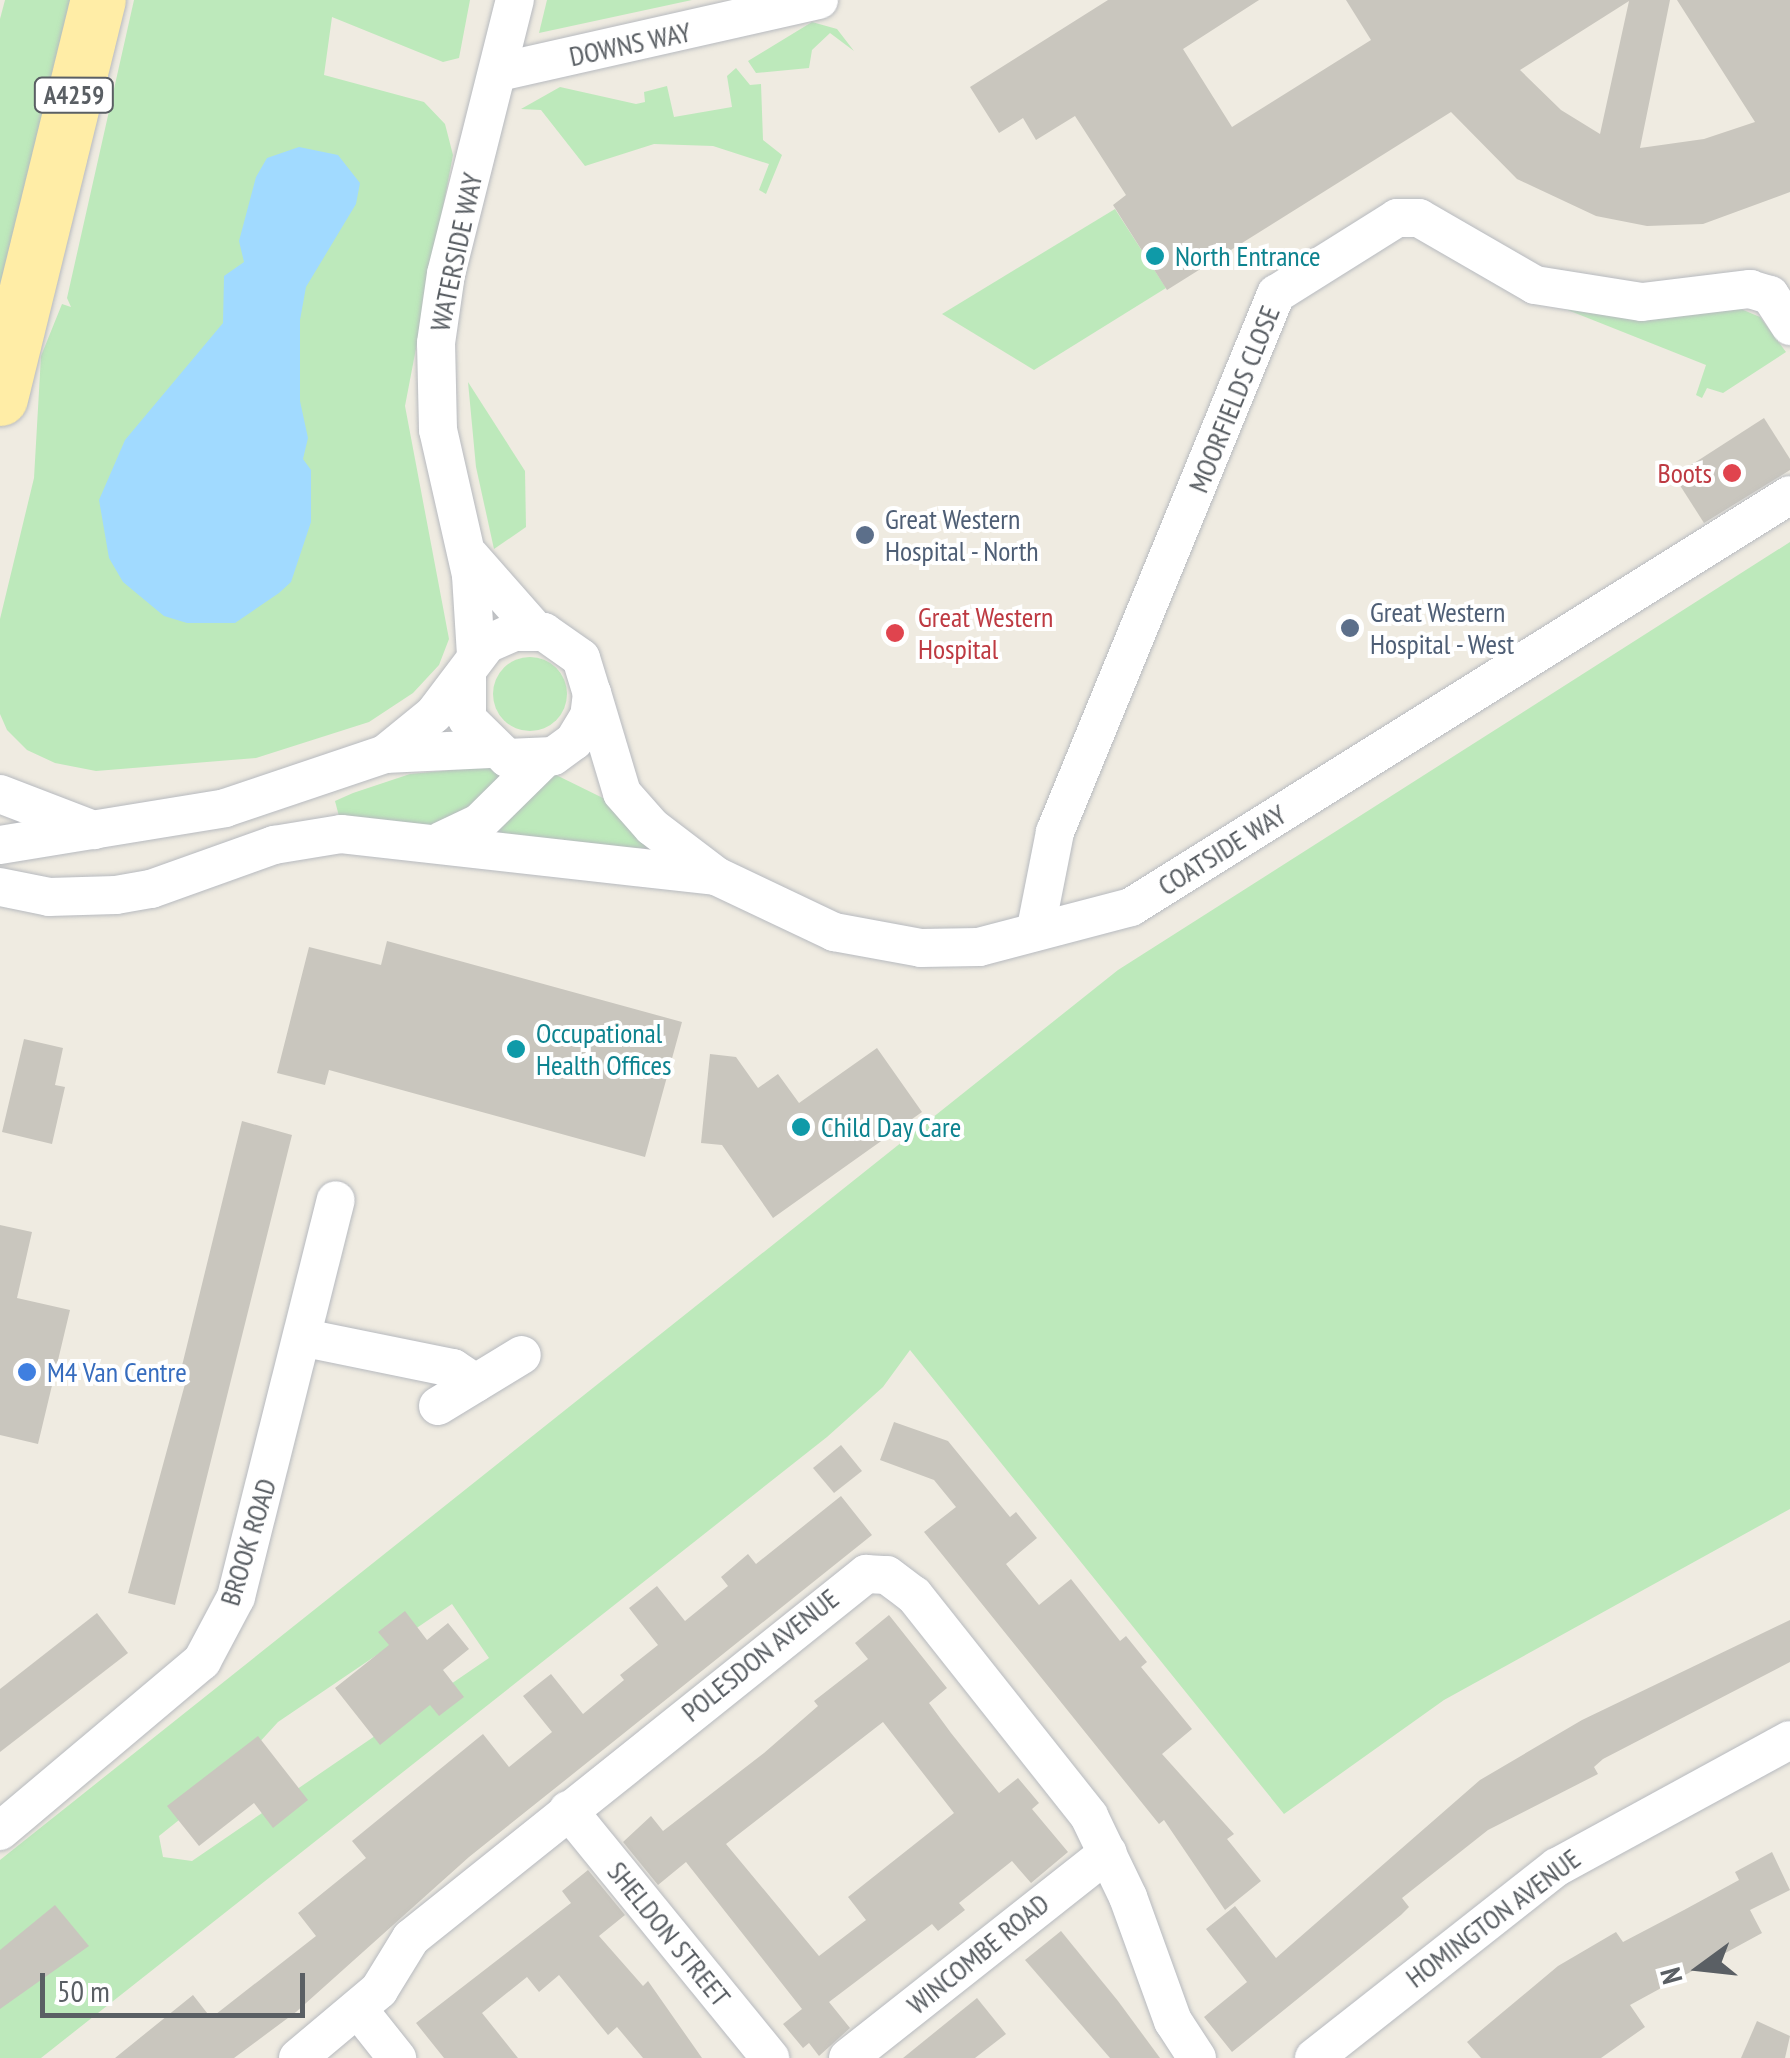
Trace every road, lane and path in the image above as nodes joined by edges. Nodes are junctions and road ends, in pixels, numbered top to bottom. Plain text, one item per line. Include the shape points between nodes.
1 (98, 0) edge
2 (515, 0) edge
3 (819, 0) edge
4 (498, 72) junction
5 (1790, 326) edge
6 (0, 398) edge
7 (1790, 495) edge
8 (466, 550) junction
9 (535, 630) junction
10 (472, 664) junction
11 (592, 693) junction
12 (490, 749) junction
13 (385, 754) junction
14 (548, 757) junction
15 (0, 766) edge
16 (622, 793) junction
17 (14, 797) edge
18 (94, 830) junction
19 (441, 841) junction
20 (0, 845) edge
21 (716, 876) junction
22 (0, 887) edge
23 (1036, 928) junction
24 (336, 1200) dead end
25 (305, 1338) junction
26 (522, 1354) dead end
27 (474, 1383) junction
28 (438, 1406) dead end
29 (1790, 1740) edge
30 (568, 1810) junction
31 (0, 1830) edge
32 (1108, 1853) junction
33 (358, 2009) junction
34 (298, 2058) edge
35 (397, 2058) edge
36 (770, 2058) edge
37 (848, 2058) edge
38 (1197, 2058) edge
39 (1314, 2058) edge

1 - 6 main road, A4259
2 - 4 street, WATERSIDE WAY
3 - 4 street, DOWNS WAY
4 - 8 street, WATERSIDE WAY via 446,274 436,343 438,430
5 - 23 street, MOORFIELDS CLOSE via 1770,295 1750,290 1642,302 1534,284 1419,218 1397,218 1276,294 1055,832
7 - 23 street, COATSIDE WAY via 1131,907 1095,921
8 - 9 street, WATERSIDE WAY
8 - 10 street, WATERSIDE WAY via 477,614
9 - 10 street via 498,637
9 - 11 street via 565,642 581,658
10 - 12 street via 467,720
10 - 13 street via 434,714
11 - 14 street via 582,731
11 - 16 street, COATSIDE WAY
12 - 13 street
12 - 14 street via 518,760
13 - 18 street via 225,808
14 - 16 street, COATSIDE WAY
14 - 19 street via 479,823
15 - 17 street
16 - 21 street, COATSIDE WAY via 652,828
17 - 18 street
18 - 20 street
19 - 21 street
19 - 22 street via 308,837 151,889 105,896 49,897
21 - 23 street, COATSIDE WAY via 784,914 860,939 979,948
24 - 25 street, BROOK ROAD
25 - 27 street via 453,1368
25 - 31 street, BROOK ROAD via 236,1597 202,1661
26 - 27 street
27 - 28 street
29 - 39 street, HOMINGTON AVENUE via 1557,1867
30 - 32 street, POLESDON AVENUE via 854,1579 887,1575 914,1595 1089,1816
30 - 33 street, POLESDON AVENUE via 411,1938 380,1990
30 - 36 street, SHELDON STREET
32 - 37 street, WINCOMBE ROAD
32 - 38 street, POLESDON AVENUE via 1173,2021
33 - 34 street, POLESDON AVENUE
33 - 35 street

